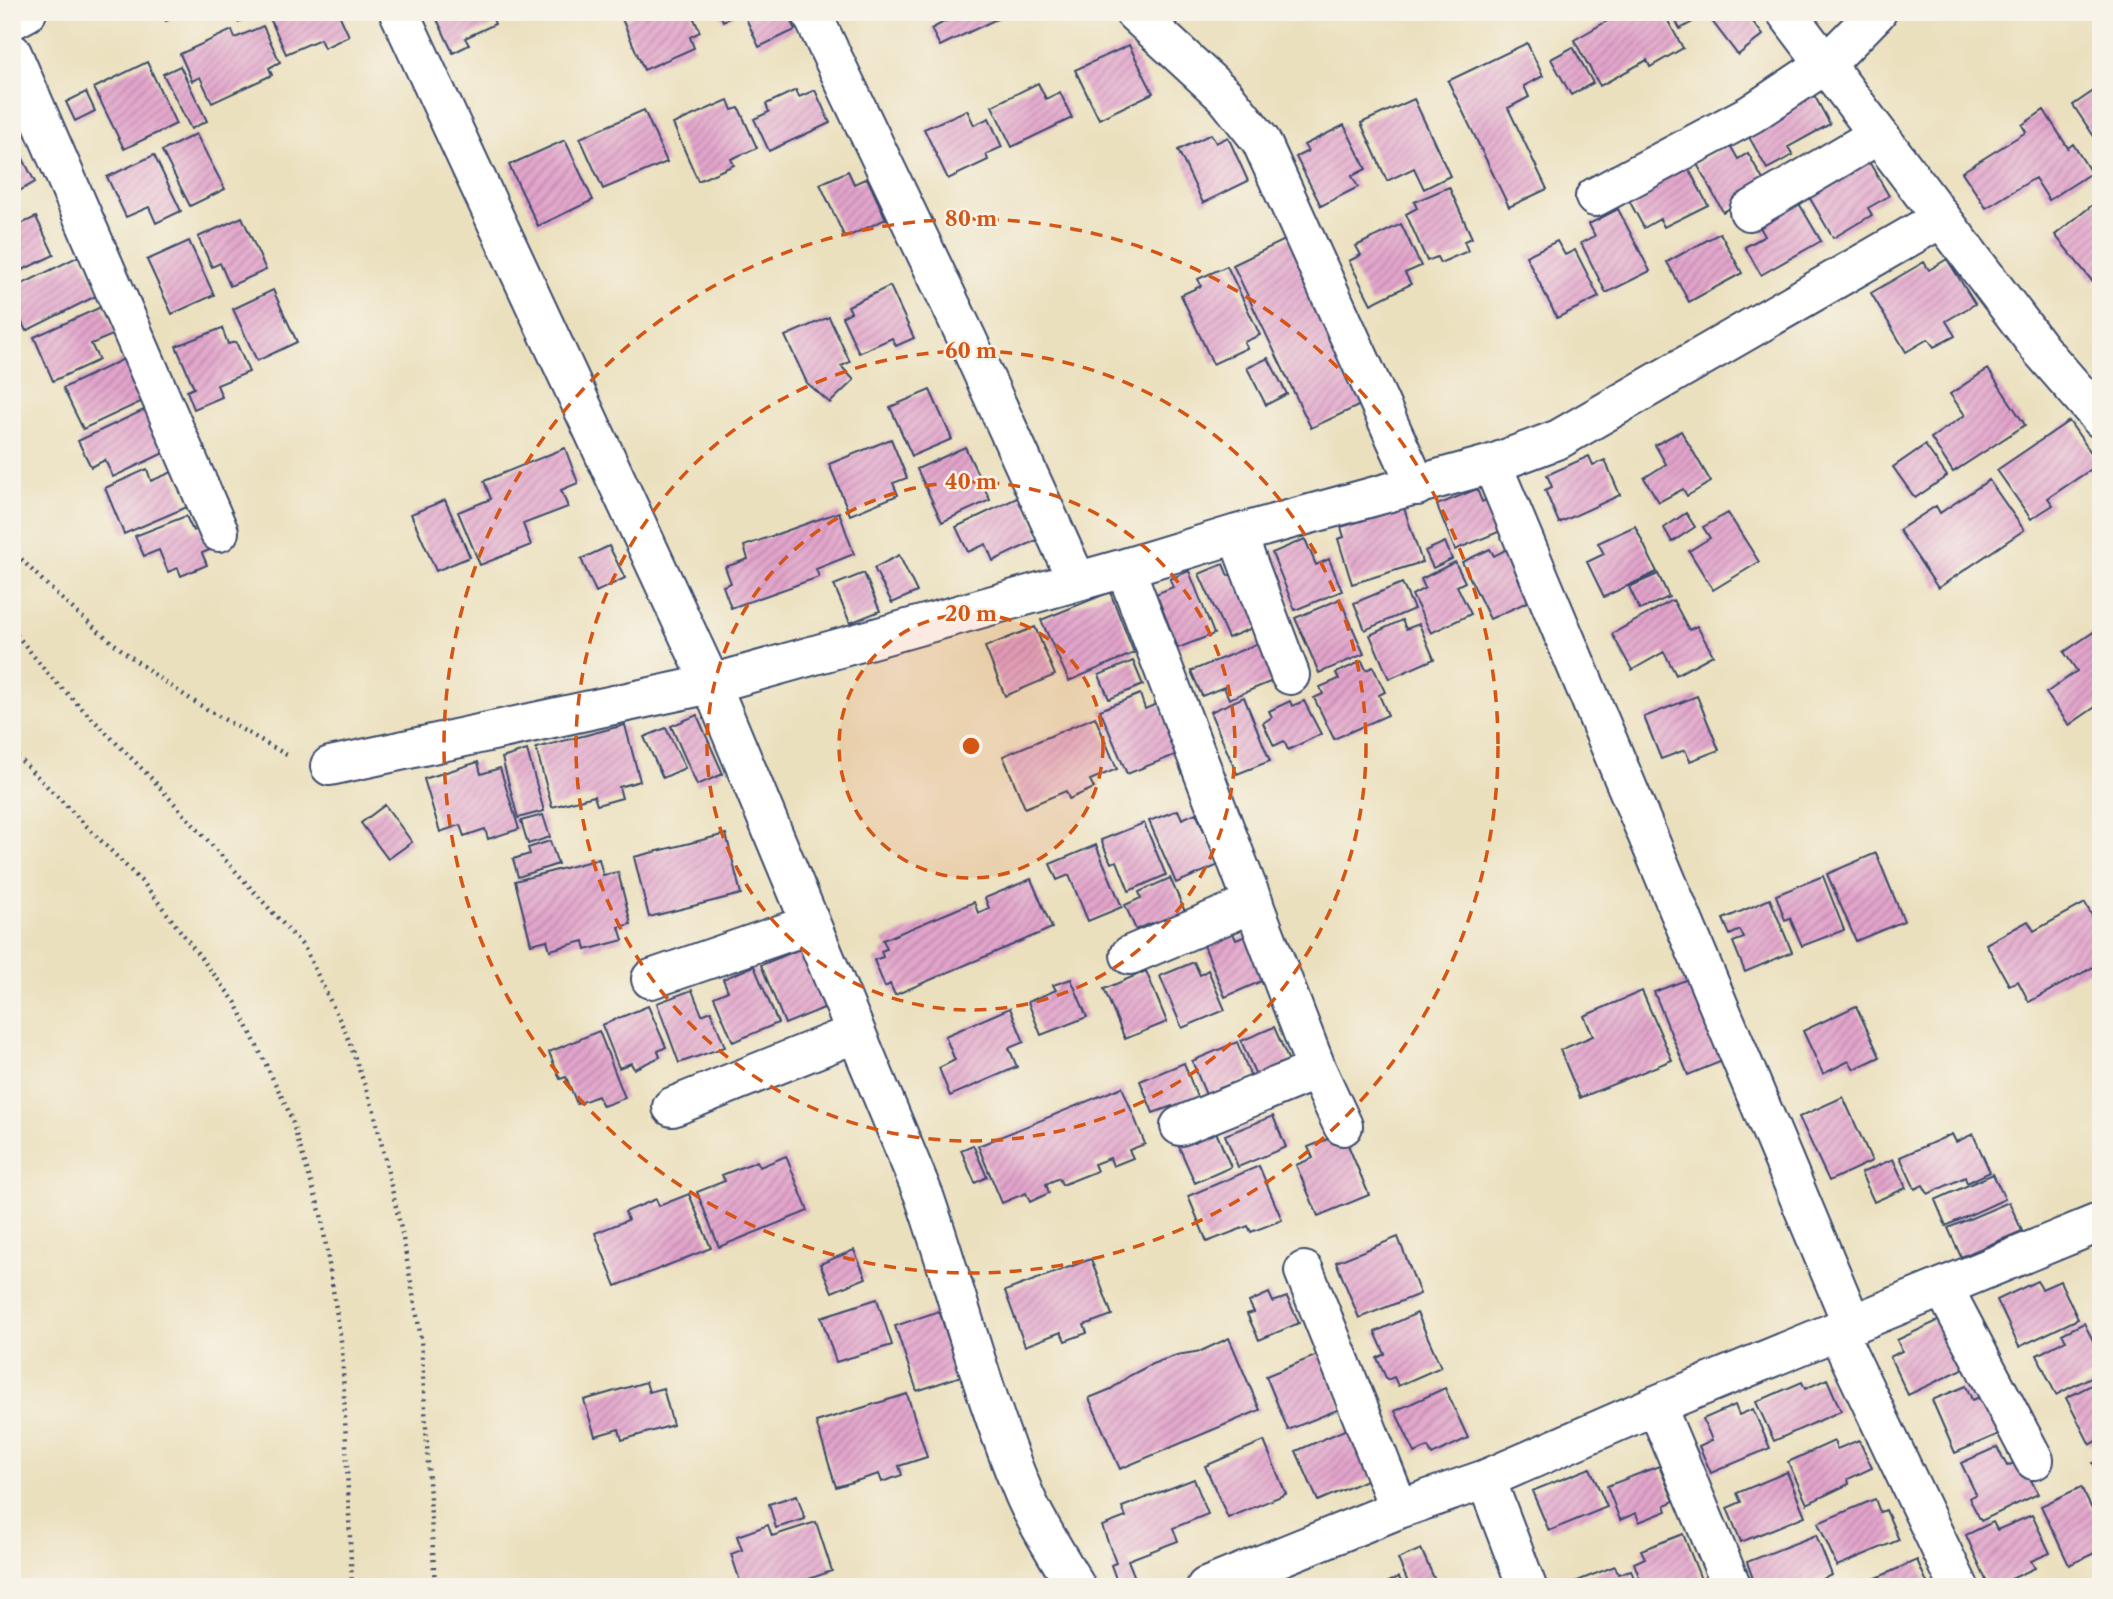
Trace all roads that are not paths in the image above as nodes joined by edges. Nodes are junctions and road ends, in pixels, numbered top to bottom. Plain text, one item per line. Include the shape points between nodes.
1 (27, 12) edge
2 (399, 12) edge
3 (811, 12) edge
4 (1135, 12) edge
5 (1786, 12) edge
6 (1877, 12) edge
7 (12, 20) edge
8 (12, 53) edge
9 (1826, 64) junction
10 (1878, 135) junction
11 (1595, 197) dead end
12 (1749, 211) dead end
13 (1940, 219) junction
14 (2101, 419) edge
15 (1492, 464) junction
16 (1417, 486) junction
17 (219, 532) dead end
18 (1237, 534) junction
19 (1125, 568) junction
20 (1077, 581) junction
21 (1290, 675) dead end
22 (712, 684) junction
23 (330, 766) road end
24 (1254, 903) junction
25 (811, 924) junction
26 (1130, 955) dead end
27 (651, 979) dead end
28 (856, 1033) junction
29 (1317, 1070) junction
30 (672, 1107) dead end
31 (1180, 1126) dead end
32 (1343, 1126) dead end
33 (2101, 1222) edge
34 (1304, 1271) dead end
35 (1943, 1287) junction
36 (1845, 1328) junction
37 (1656, 1405) junction
38 (2034, 1460) dead end
39 (1486, 1479) junction
40 (1399, 1509) junction
41 (1076, 1587) edge
42 (1206, 1587) edge
43 (1527, 1587) edge
44 (1732, 1587) edge
45 (1959, 1587) edge

1 - 7 street
2 - 22 street
3 - 20 street
4 - 16 street via 1225,96 1261,141
5 - 9 street
6 - 9 street
8 - 17 street
9 - 10 street
9 - 11 street via 1751,114
10 - 12 street
10 - 13 street
13 - 14 street
13 - 15 street via 1559,439
15 - 16 street
15 - 36 street
16 - 18 street
18 - 19 street
18 - 21 street
19 - 20 street
19 - 24 street
20 - 22 street
22 - 23 street
22 - 25 street
24 - 26 street
24 - 29 street
25 - 27 street
25 - 28 street
28 - 30 street
28 - 41 street via 924,1196 976,1364 1025,1497
29 - 31 street
29 - 32 street
33 - 35 street
34 - 40 street
35 - 36 street
35 - 38 street
36 - 37 street
36 - 45 street
37 - 39 street
37 - 44 street
39 - 40 street
39 - 43 street
40 - 42 street

